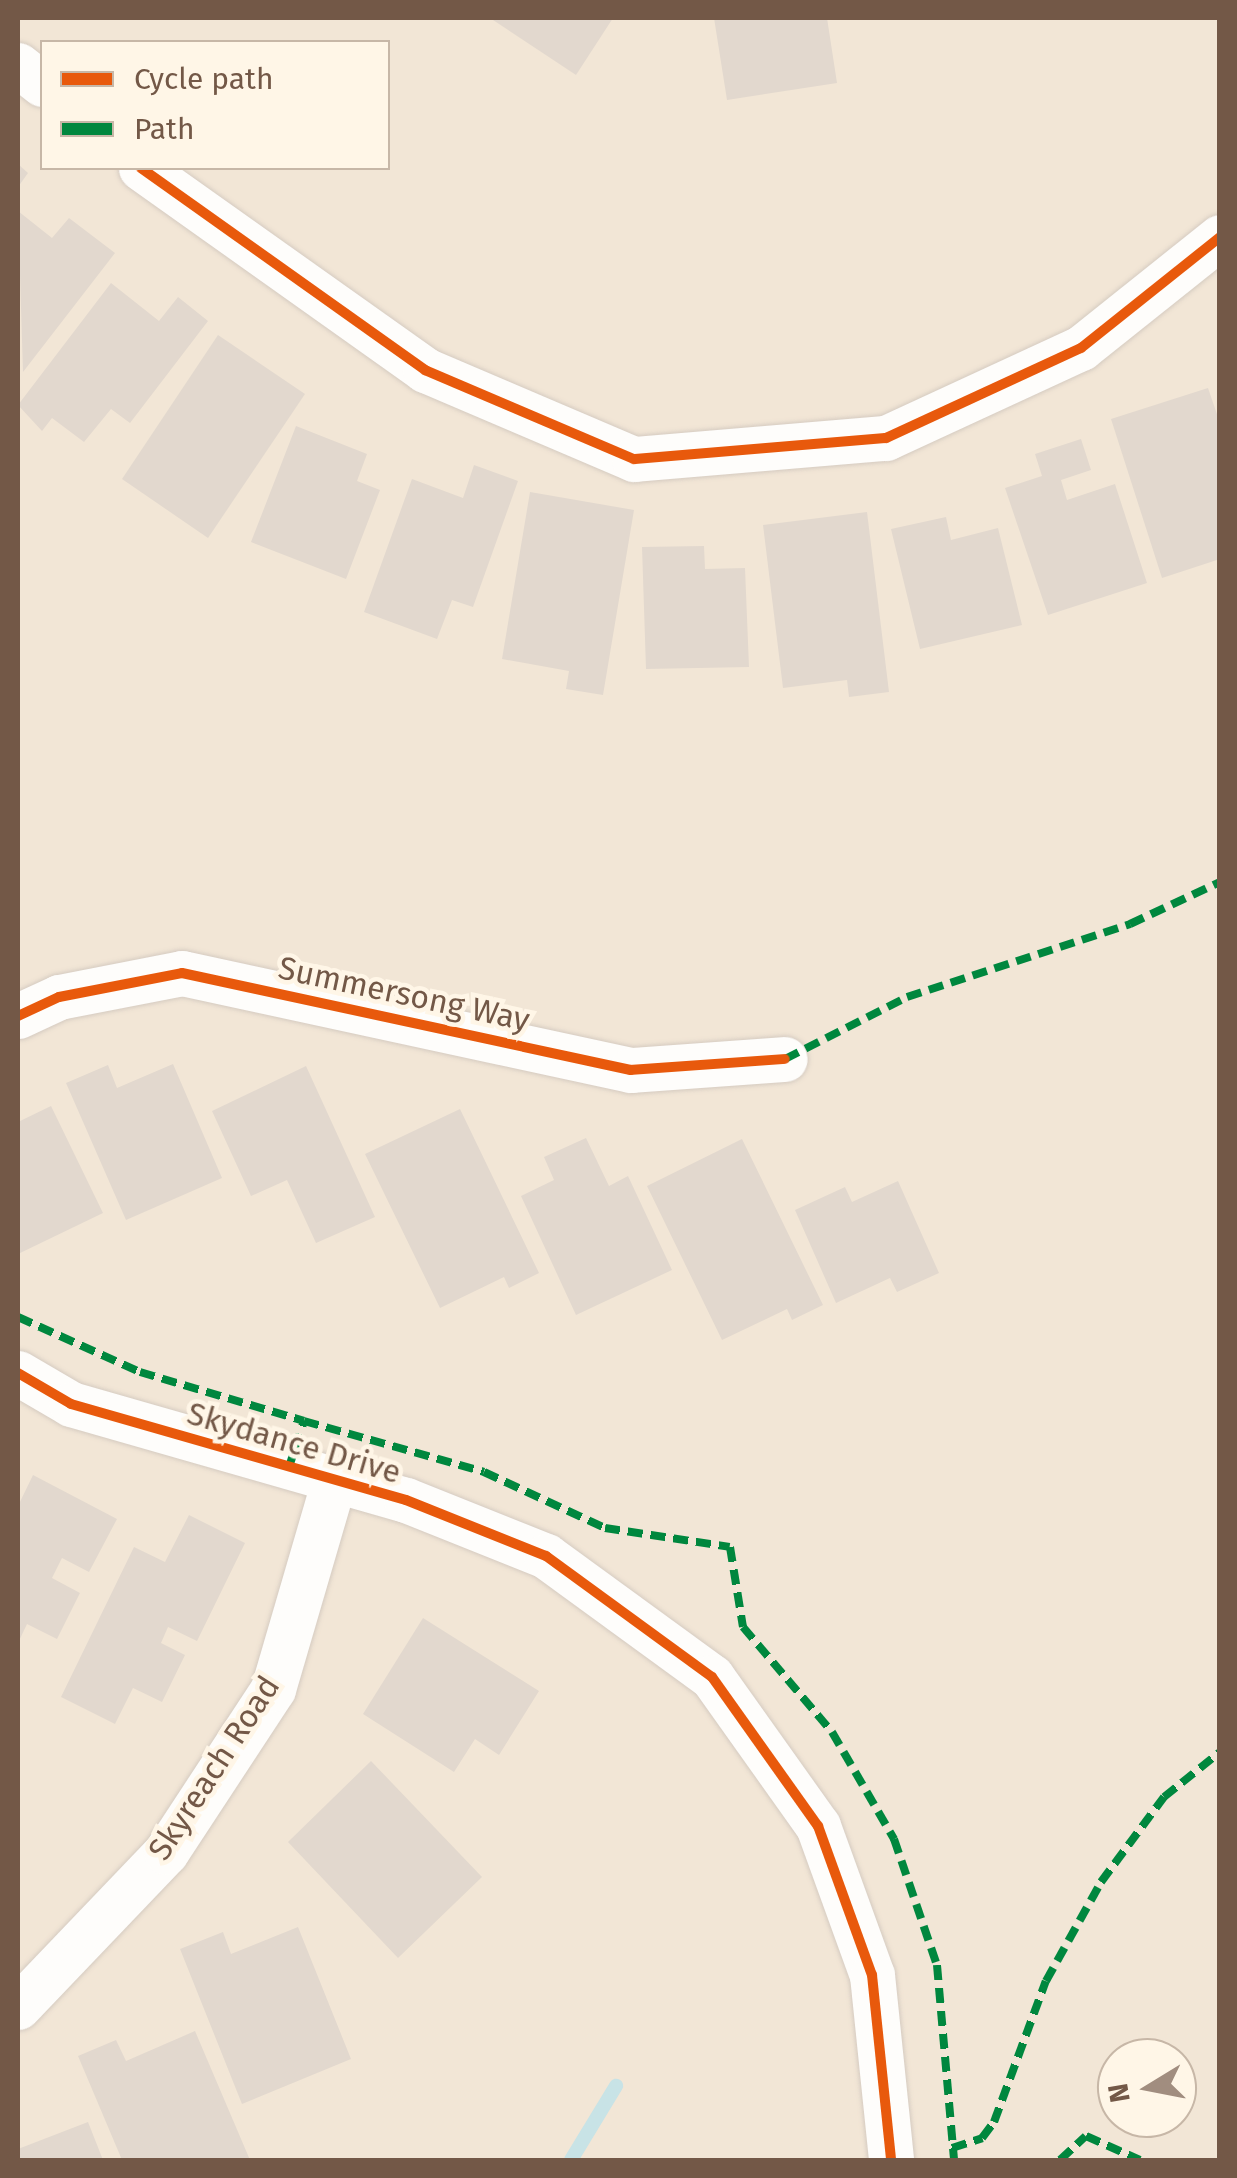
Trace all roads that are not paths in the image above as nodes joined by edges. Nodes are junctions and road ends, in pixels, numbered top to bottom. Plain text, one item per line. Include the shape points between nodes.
1 (18, 65) edge
2 (40, 82) edge
3 (144, 170) edge
4 (1220, 237) edge
5 (18, 1016) edge
6 (785, 1060) dead end
7 (18, 1373) edge
8 (333, 1484) junction
9 (18, 2008) edge
10 (891, 2160) edge

1 - 2 street
3 - 4 street via 425,370 634,459 886,438 1081,348
5 - 6 street, Summersong Way via 59,997 182,973 630,1070
7 - 8 street, Skydance Drive via 71,1404
8 - 9 street, Skyreach Road via 273,1690 166,1852
8 - 10 street, Skydance Drive via 406,1500 546,1556 712,1677 818,1826 872,1975

